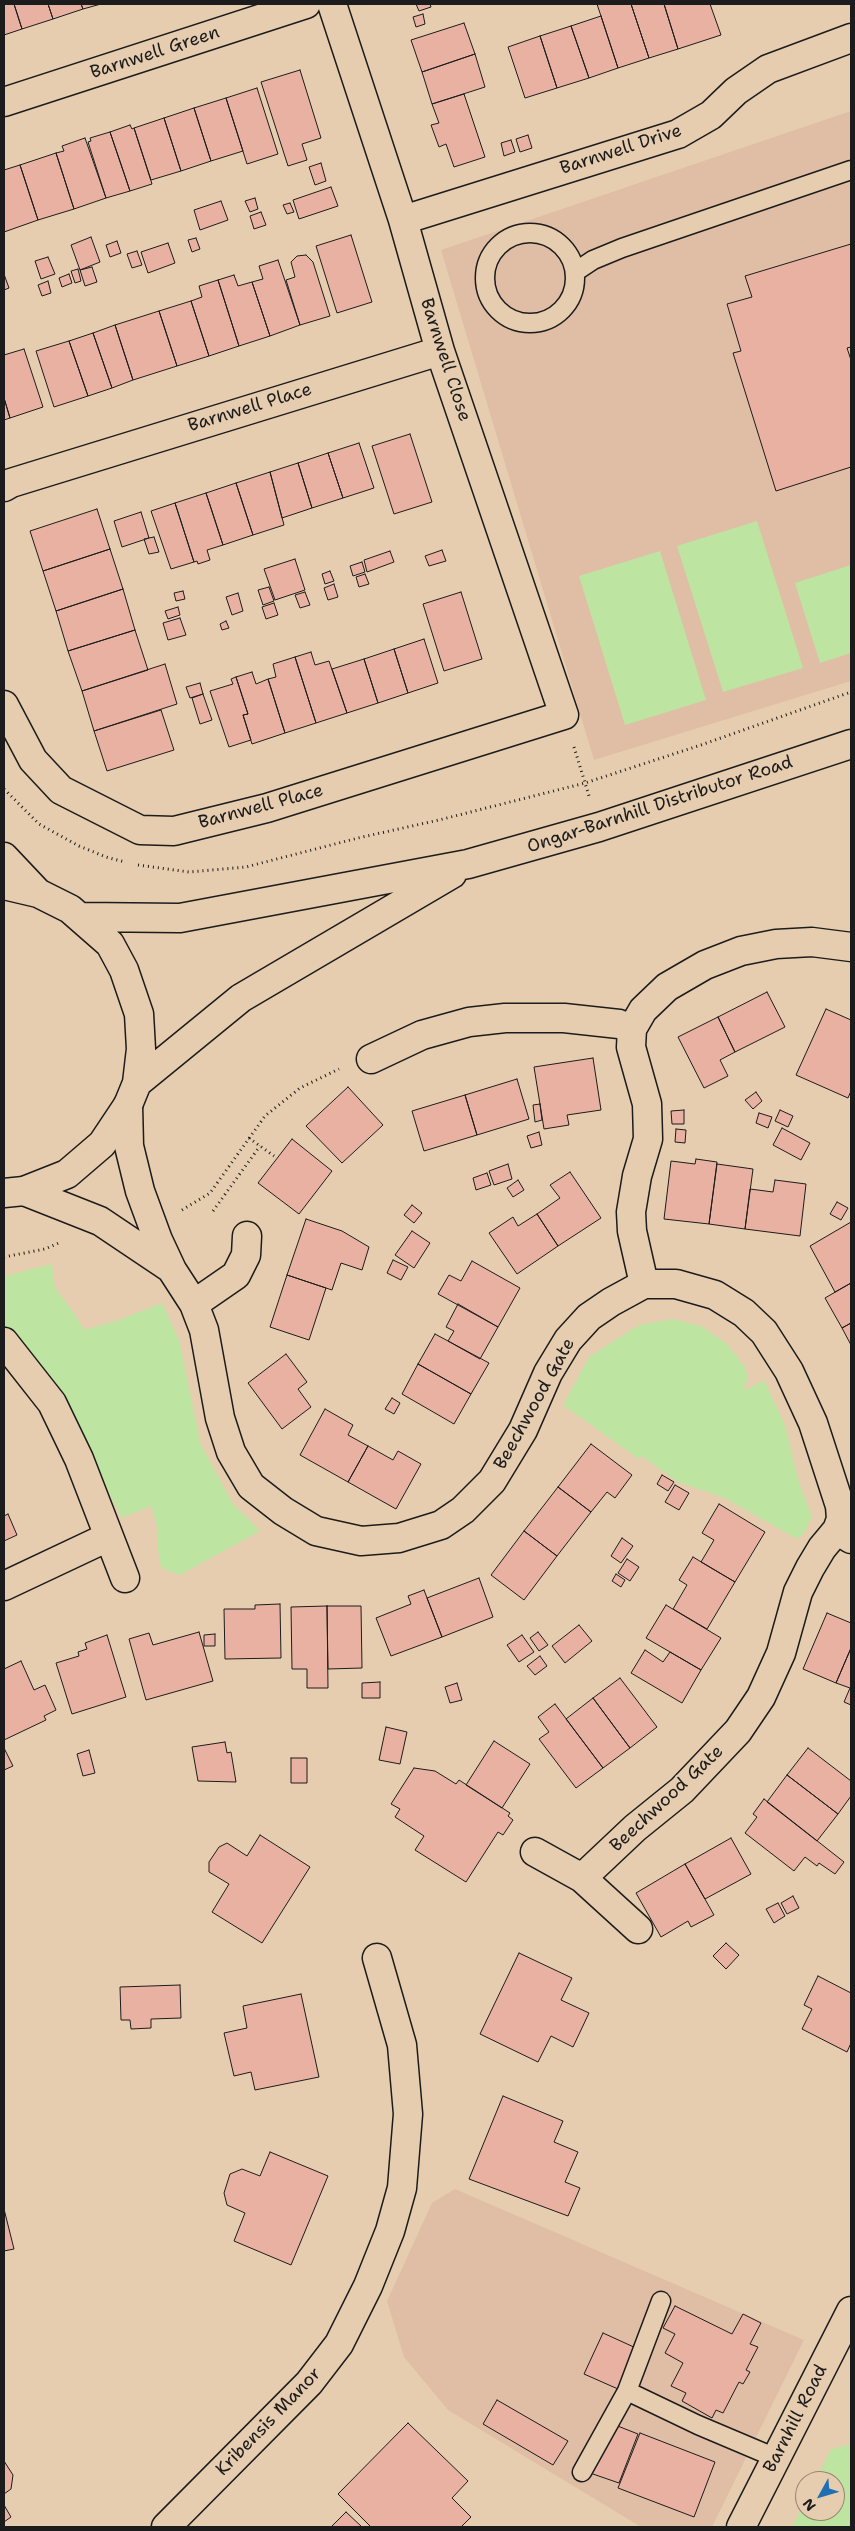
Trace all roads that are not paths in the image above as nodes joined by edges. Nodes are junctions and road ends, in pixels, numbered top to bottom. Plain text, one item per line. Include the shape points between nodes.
1 (306, 4) edge
2 (332, 4) edge
3 (851, 38) edge
4 (4, 102) edge
5 (851, 170) edge
6 (403, 220) junction
7 (575, 272) junction
8 (440, 351) junction
9 (4, 488) edge
10 (4, 705) edge
11 (564, 715) joint
12 (851, 744) edge
13 (4, 857) edge
14 (468, 864) junction
15 (4, 885) edge
16 (38, 893) junction
17 (81, 917) junction
18 (851, 947) edge
19 (632, 1029) junction
20 (371, 1059) road end
21 (132, 1094) junction
22 (14, 1192) edge
23 (246, 1236) dead end
24 (172, 1270) junction
25 (644, 1284) junction
26 (194, 1304) junction
27 (4, 1342) edge
28 (844, 1534) edge
29 (108, 1537) junction
30 (125, 1578) dead end
31 (4, 1586) edge
32 (535, 1852) dead end
33 (582, 1878) junction
34 (638, 1928) dead end
35 (377, 1958) dead end
36 (661, 2301) dead end
37 (851, 2311) edge
38 (627, 2391) junction
39 (776, 2458) junction
40 (582, 2472) dead end
41 (166, 2527) edge
42 (742, 2527) edge

1 - 4 street, Barnwell Green
2 - 6 street, Barnwell Close
3 - 6 street, Barnwell Drive via 768,69 736,91 711,115 678,134
5 - 7 lane via 622,248 593,260
6 - 8 street, Barnwell Close
7 - 7 lane via 575,288 569,303 542,321 526,323 511,319 498,310 489,297 485,282 488,262 498,245 515,234 535,232 554,239 569,253
8 - 9 street, Barnwell Place via 11,483
8 - 11 street, Barnwell Close
10 - 11 street, Barnwell Place via 33,760 61,790 140,830 174,831 267,808
12 - 14 street, Ongar-Barnhill Distributor Road via 599,827
13 - 16 street
14 - 17 street, Ongar-Barnhill Distributor Road via 180,918
14 - 21 street, Ongar-Barnhill Distributor Road via 241,998
15 - 16 street
16 - 17 street
17 - 21 street, Beechwood Gate via 110,944 124,970 139,1014 141,1049
18 - 19 street via 812,942 776,944 741,951 705,965 667,987 643,1010
19 - 20 street via 619,1024 564,1018 504,1018 469,1022 422,1035
19 - 25 street via 631,1047 647,1104 648,1139 636,1176 632,1212 632,1231
21 - 22 street via 102,1144 67,1174
21 - 24 street, Beechwood Gate via 129,1146 140,1191
22 - 24 street, Beechwood Gate via 100,1221
23 - 26 street via 246,1255 236,1275
24 - 26 street, Beechwood Gate
25 - 26 street, Beechwood Gate via 610,1302 568,1340 548,1373 518,1438 492,1480 474,1500 441,1525 399,1538 361,1541 316,1531 251,1486 232,1452 220,1418 204,1330
25 - 28 street, Beechwood Gate via 676,1284 715,1295 744,1313 764,1332 789,1371 813,1424 840,1506
27 - 29 street via 52,1403 79,1460
28 - 33 street, Beechwood Gate via 822,1548 810,1568 796,1600 781,1653 761,1697 738,1731 682,1790 635,1828
29 - 30 street
29 - 31 street
32 - 33 street
33 - 34 street
35 - 41 street, Kribensis Manor via 402,2045 408,2114 402,2188 390,2231 368,2286 339,2344 290,2404
36 - 38 lane
37 - 39 street, Barnhill Road
38 - 39 lane
38 - 40 lane
39 - 42 street, Barnhill Road

